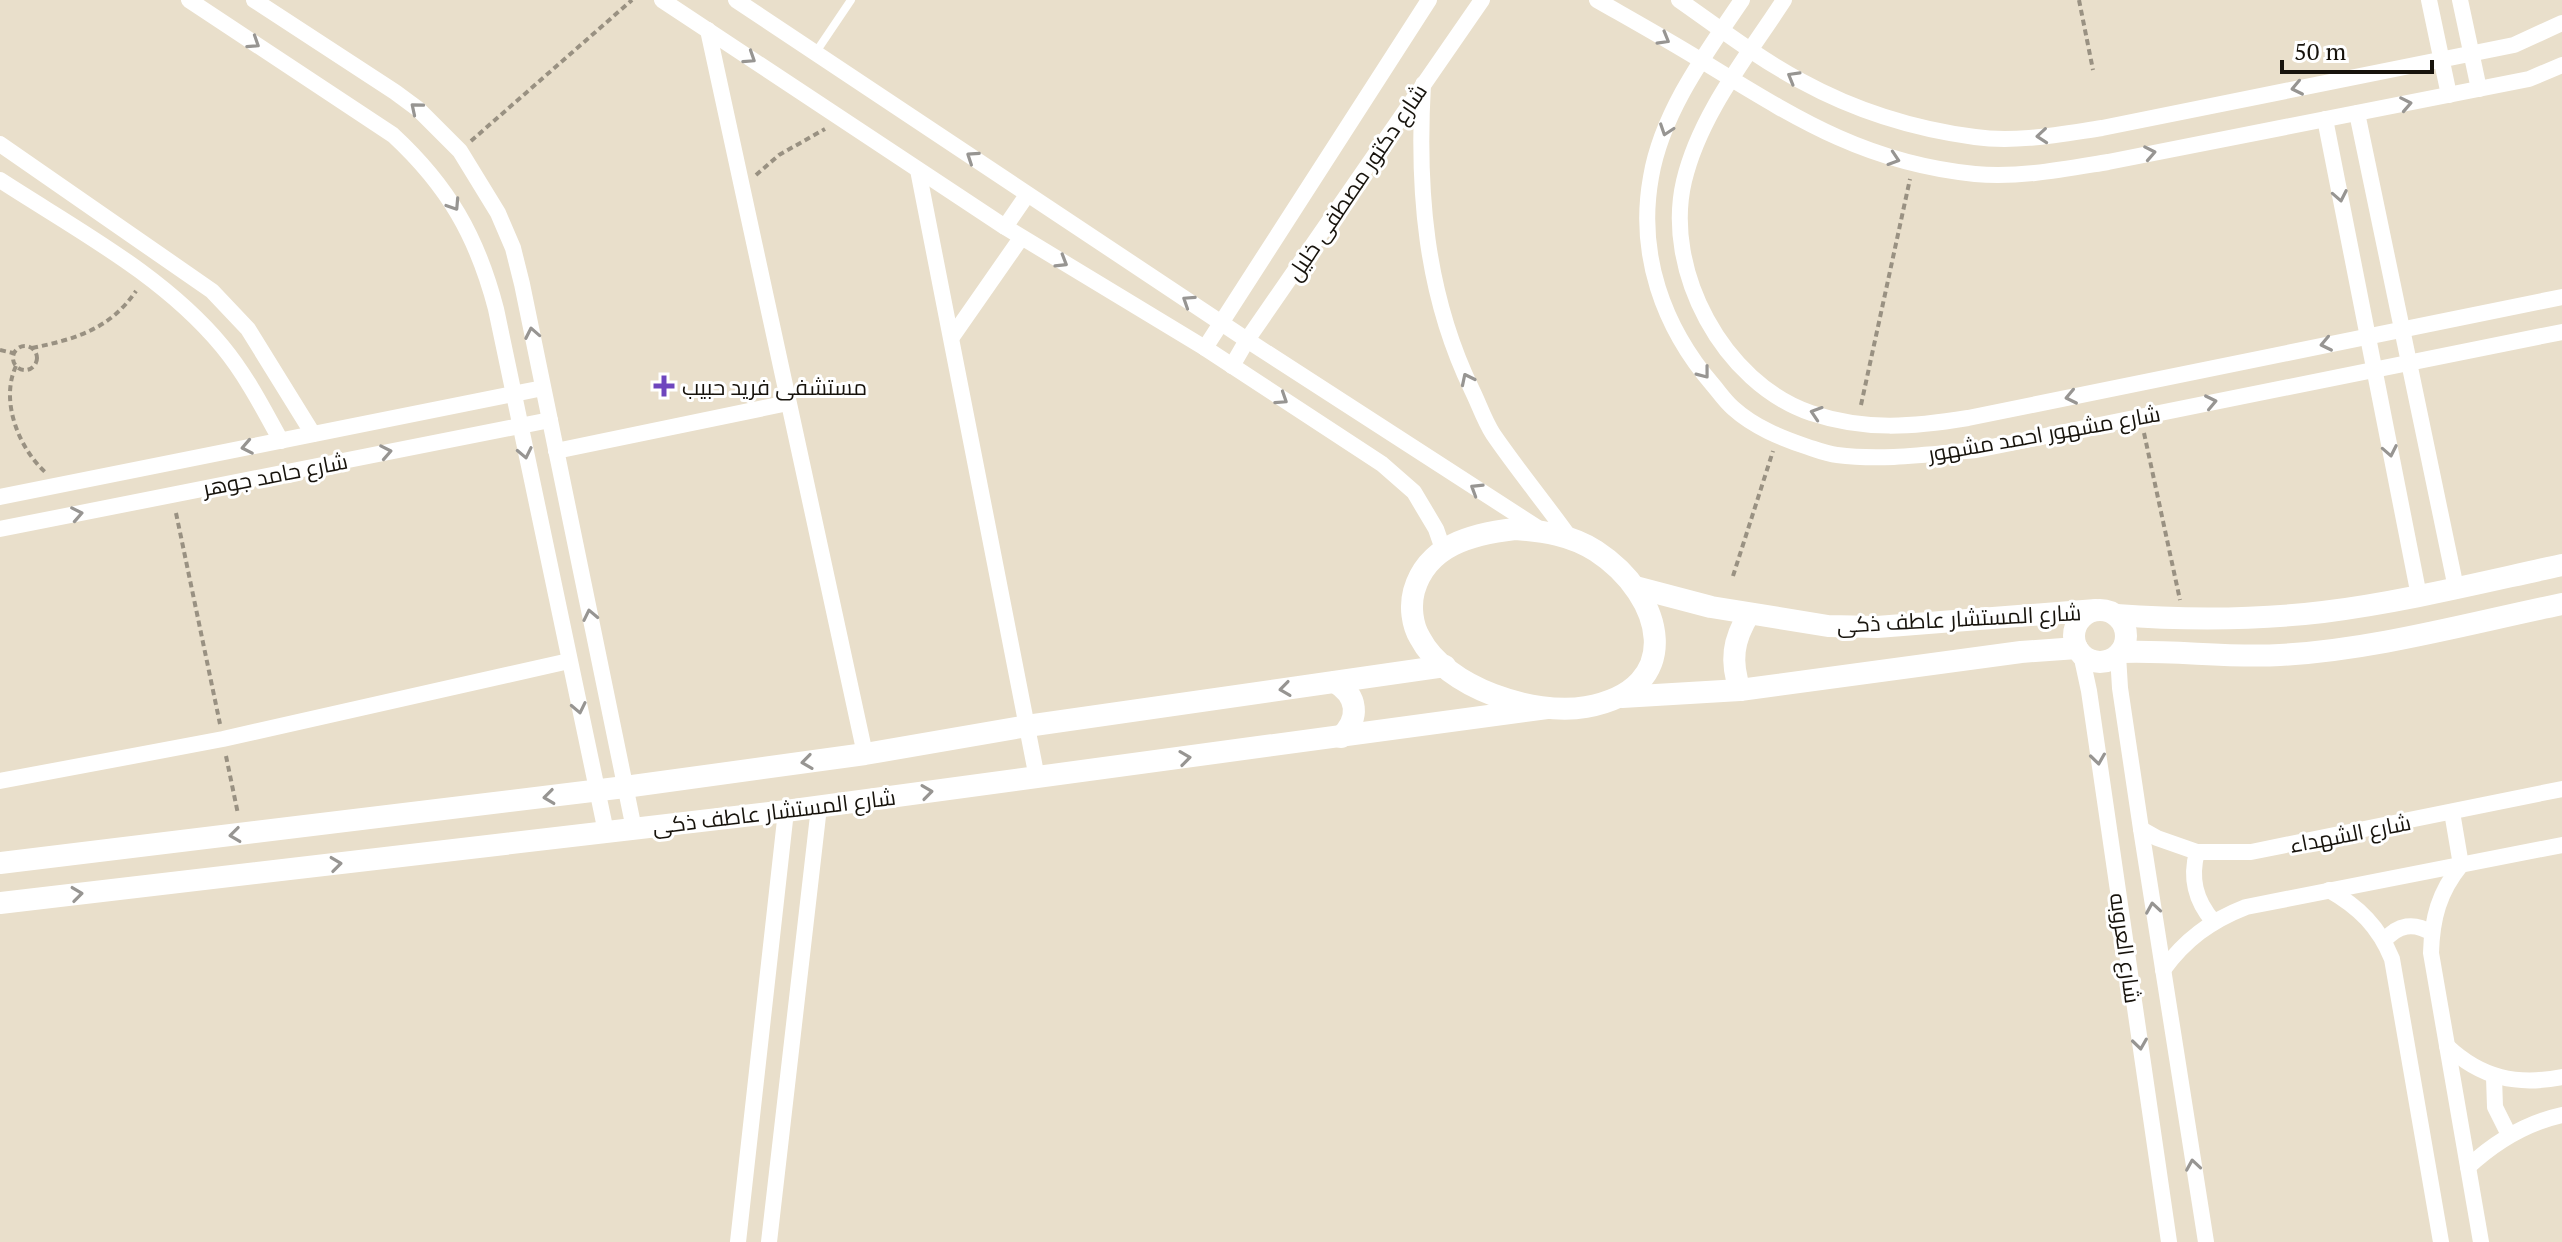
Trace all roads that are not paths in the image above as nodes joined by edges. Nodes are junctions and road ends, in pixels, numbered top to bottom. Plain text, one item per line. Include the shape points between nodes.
1 (189, 0) edge
2 (254, 0) edge
3 (662, 0) edge
4 (736, 0) edge
5 (851, 0) edge
6 (1429, 0) edge
7 (1482, 0) edge
8 (1597, 0) edge
9 (1679, 0) edge
10 (1742, 0) edge
11 (1784, 0) edge
12 (2429, 0) edge
13 (2460, 0) edge
14 (2562, 23) edge
15 (708, 30) junction
16 (1722, 30) junction
17 (1751, 51) junction
18 (815, 53) junction
19 (2471, 53) junction
20 (2441, 59) junction
21 (1702, 60) junction
22 (2562, 65) edge
23 (1732, 80) junction
24 (1423, 84) junction
25 (2479, 89) junction
26 (2449, 95) junction
27 (2357, 113) junction
28 (2325, 119) junction
29 (0, 144) edge
30 (918, 170) junction
31 (0, 180) edge
32 (1027, 195) junction
33 (1005, 227) junction
34 (1021, 238) junction
35 (2562, 297) edge
36 (1220, 322) junction
37 (2402, 328) junction
38 (2562, 332) edge
39 (2367, 335) junction
40 (952, 337) junction
41 (1247, 340) junction
42 (1205, 348) junction
43 (2409, 362) junction
44 (1232, 366) junction
45 (2374, 368) junction
46 (543, 388) junction
47 (513, 394) junction
48 (788, 403) junction
49 (550, 420) junction
50 (520, 426) junction
51 (313, 434) junction
52 (281, 441) junction
53 (556, 451) junction
54 (1412, 466) junction
55 (0, 497) edge
56 (0, 529) edge
57 (1542, 530) junction
58 (1570, 538) junction
59 (1443, 549) junction
60 (2562, 565) edge
61 (1635, 587) junction
62 (2456, 588) junction
63 (2419, 596) junction
64 (2562, 604) edge
65 (2106, 613) junction
66 (1749, 614) junction
67 (2079, 651) junction
68 (2120, 653) junction
69 (569, 661) junction
70 (1445, 666) junction
71 (1335, 682) junction
72 (1740, 690) junction
73 (1622, 697) junction
74 (2122, 700) junction
75 (2090, 704) junction
76 (1547, 708) junction
77 (1027, 726) junction
78 (1341, 737) junction
79 (865, 754) junction
80 (1037, 778) junction
81 (0, 781) edge
82 (625, 787) junction
83 (2562, 789) edge
84 (597, 791) junction
85 (819, 807) junction
86 (786, 811) junction
87 (2452, 812) junction
88 (634, 829) junction
89 (2141, 829) junction
90 (606, 832) junction
91 (2562, 845) edge
92 (2197, 852) junction
93 (0, 863) edge
94 (2461, 865) junction
95 (2329, 890) junction
96 (0, 903) edge
97 (2213, 921) junction
98 (2432, 933) junction
99 (2384, 941) junction
100 (2163, 970) junction
101 (2447, 1046) junction
102 (2494, 1077) junction
103 (2562, 1077) edge
104 (2562, 1115) edge
105 (2509, 1135) junction
106 (2468, 1167) junction
107 (738, 1242) edge
108 (769, 1242) edge
109 (2169, 1242) edge
110 (2206, 1242) edge
111 (2441, 1242) edge
112 (2481, 1242) edge

1 -> 47 street via 374,122 433,176 459,213 487,275
46 -> 2 street via 513,248 460,151 395,92
3 - 15 street
4 - 18 street
5 - 18 lane
6 - 36 street, شارع دكتور مصطفى خليل
7 - 24 street, شارع دكتور مصطفى خليل
8 -> 21 street
9 - 16 street
10 - 16 street, شارع مشهور احمد مشهور
11 - 17 street, شارع مشهور احمد مشهور
12 - 20 street
13 - 19 street
14 - 19 street via 2514,45
15 -> 30 street
15 - 48 street
16 - 17 street
16 - 21 street, شارع مشهور احمد مشهور
20 -> 17 street via 2102,128 2040,137 1976,138 1850,105
17 - 23 street, شارع مشهور احمد مشهور
32 -> 18 street
19 - 20 street
19 - 25 street
20 - 26 street
21 - 23 street
21 -> 45 street, شارع مشهور احمد مشهور via 1670,118 1651,176 1647,237 1656,285 1674,331 1702,372 1733,408 1777,437 1835,455 1906,457 1976,450
22 - 25 street via 2529,79
23 -> 28 street via 1865,150 1913,165 1978,174 2044,173
39 -> 23 street, شارع مشهور احمد مشهور via 1913,427 1857,424 1809,413 1766,388 1730,354 1705,319 1688,279 1680,236 1684,183 1700,131
24 - 41 street, شارع دكتور مصطفى خليل
58 -> 24 street via 1492,432 1456,358 1433,278 1423,214
25 - 26 street
27 -> 26 street
27 - 28 street
27 - 37 street
28 -> 39 street
29 - 51 street via 212,291 248,329
30 - 33 street
30 - 40 street
31 - 52 street via 147,276 185,308 252,388
32 - 33 street
36 -> 32 street
33 - 34 street
34 - 40 street
34 -> 42 street
35 - 37 street, شارع مشهور احمد مشهور
36 - 41 street
36 - 42 street, شارع دكتور مصطفى خليل
37 - 39 street, شارع مشهور احمد مشهور
37 - 43 street
38 - 43 street, شارع مشهور احمد مشهور
39 - 45 street
40 - 77 street
41 - 44 street, شارع دكتور مصطفى خليل
41 - 54 street
42 - 44 street
43 - 45 street, شارع مشهور احمد مشهور
43 - 62 street
44 -> 54 street
45 -> 63 street
46 - 47 street, شارع حامد جوهر
46 - 49 street
47 - 50 street
47 - 51 street, شارع حامد جوهر
48 - 53 street
48 - 79 street
49 - 50 street, شارع حامد جوهر
49 - 53 street
56 -> 50 street, شارع حامد جوهر
50 -> 69 street
51 - 52 street, شارع حامد جوهر
52 -> 55 street, شارع حامد جوهر
82 -> 53 street
57 -> 54 street
54 - 59 street
57 - 58 street
57 - 59 street via 1488,532
58 - 61 street via 1594,549
59 - 70 street via 1418,579 1412,598 1419,637
60 - 62 street, شارع المستشار عاطف ذكى
61 - 66 street, شارع المستشار عاطف ذكى
61 - 73 street via 1657,635 1654,660 1641,682
62 - 63 street, شارع المستشار عاطف ذكى
63 - 65 street, شارع المستشار عاطف ذكى via 2322,612 2184,618
64 - 68 street via 2308,653
65 - 66 street, شارع المستشار عاطف ذكى via 1853,627
65 - 67 street via 2077,624
65 - 68 street via 2126,632
66 - 72 street via 1735,643 1734,675
67 - 68 street via 2100,662
67 - 72 street, شارع المستشار عاطف ذكى via 2021,652
67 - 75 street, شارع العروبه
68 - 74 street, شارع العروبه
69 - 81 street via 223,739
69 -> 84 street
70 - 71 street, شارع المستشار عاطف ذكى
70 - 76 street via 1510,702
71 -> 77 street, شارع المستشار عاطف ذكى
71 - 78 street via 1352,697 1355,708
72 - 73 street, شارع المستشار عاطف ذكى
73 - 76 street via 1584,707
74 - 75 street via 2105,694
74 - 89 street, شارع العروبه
75 -> 109 street, شارع العروبه
76 - 78 street, شارع المستشار عاطف ذكى
77 - 79 street, شارع المستشار عاطف ذكى
77 - 80 street
80 -> 78 street, شارع المستشار عاطف ذكى
79 -> 82 street, شارع المستشار عاطف ذكى
85 -> 80 street, شارع المستشار عاطف ذكى
82 - 84 street, شارع المستشار عاطف ذكى
82 - 88 street
83 - 87 street, شارع الشهداء
84 - 90 street
84 -> 93 street, شارع المستشار عاطف ذكى
85 - 86 street, شارع المستشار عاطف ذكى
85 - 108 street
86 - 88 street, شارع المستشار عاطف ذكى
86 - 107 street
87 - 92 street, شارع الشهداء via 2251,852
87 - 94 street
88 - 90 street, شارع المستشار عاطف ذكى
89 - 92 street, شارع الشهداء
100 -> 89 street, شارع العروبه
96 -> 90 street, شارع المستشار عاطف ذكى
91 - 94 street
92 - 97 street via 2195,889
94 - 95 street
94 - 98 street via 2440,897
95 - 97 street via 2246,907
95 - 99 street via 2361,911
97 - 100 street
98 - 99 street via 2401,927
98 - 101 street
99 - 111 street via 2396,977
110 -> 100 street, شارع العروبه
101 - 102 street
101 - 106 street
102 - 103 street via 2531,1082
102 - 105 street via 2495,1107
104 - 105 street
105 - 106 street
106 - 112 street

